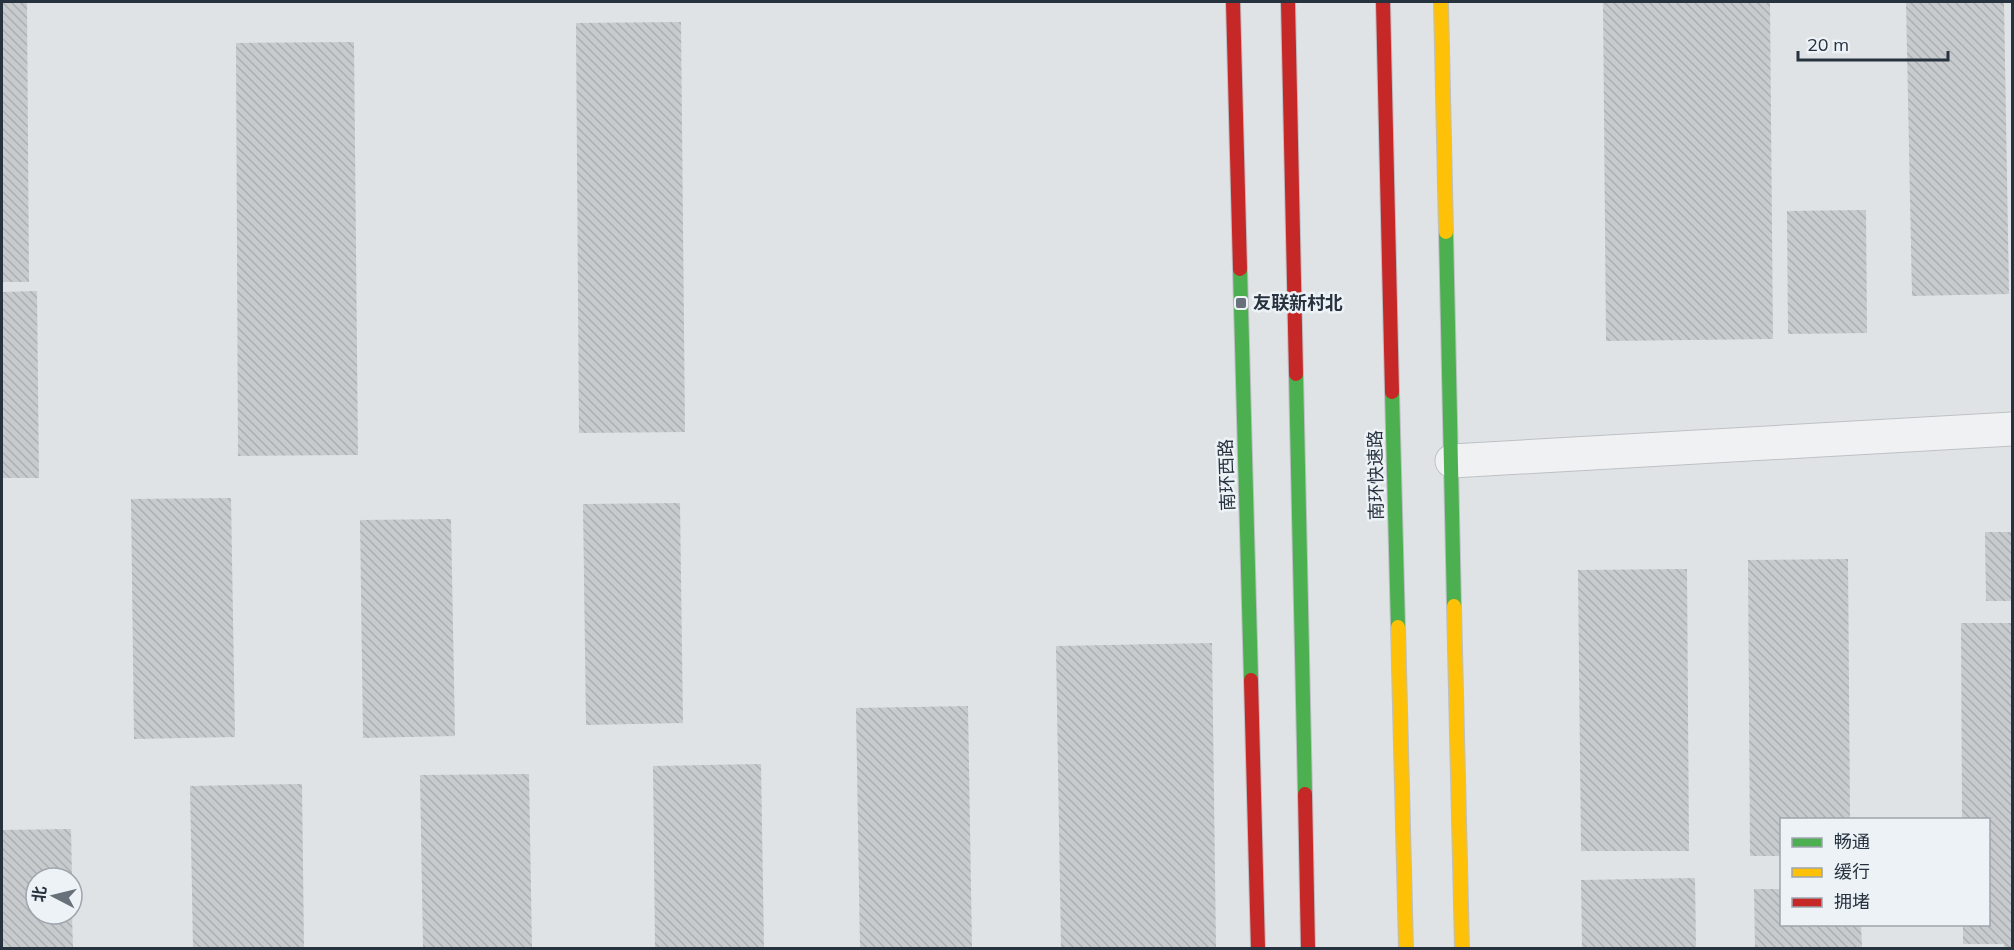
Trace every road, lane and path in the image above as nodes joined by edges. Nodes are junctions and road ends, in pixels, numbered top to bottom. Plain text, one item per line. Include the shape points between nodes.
1 (1233, 2) edge
2 (1288, 2) edge
3 (1383, 2) edge
4 (1442, 2) edge
5 (2013, 429) edge
6 (1452, 461) junction
7 (1258, 948) edge
8 (1308, 948) edge
9 (1406, 948) edge
10 (1462, 948) edge

1 - 7 main road, 南环西路
2 - 8 main road
3 - 9 main road, 南环快速路
4 - 6 main road
5 - 6 street
6 - 10 main road

